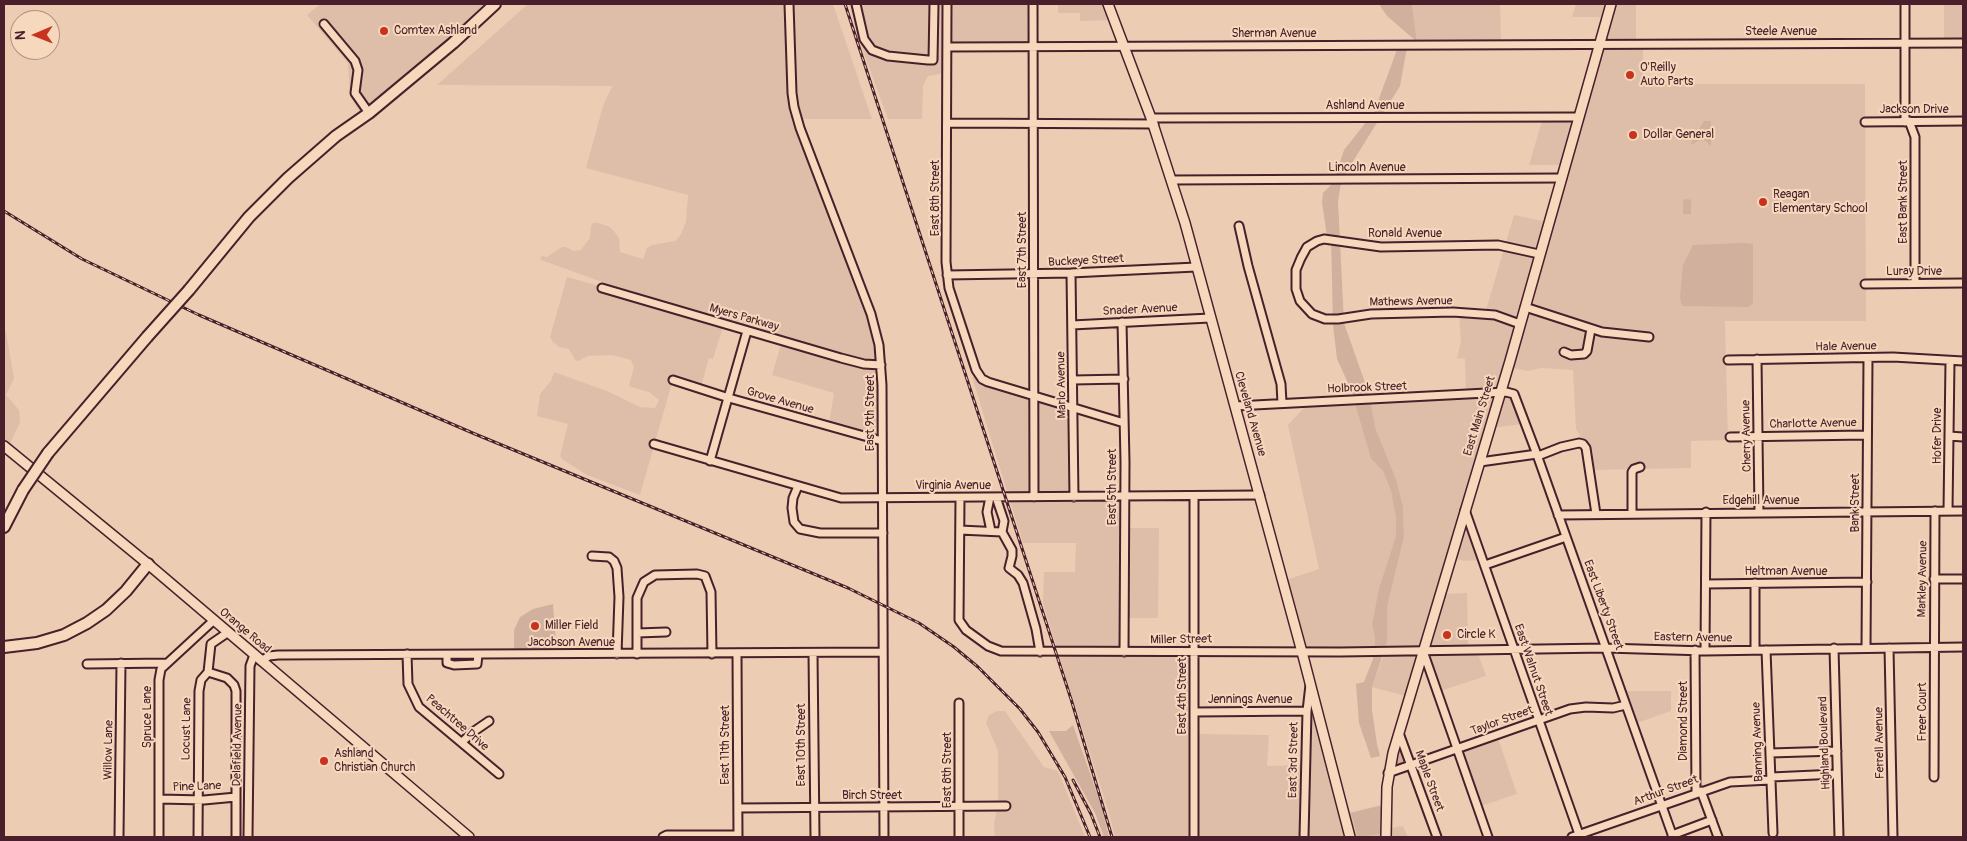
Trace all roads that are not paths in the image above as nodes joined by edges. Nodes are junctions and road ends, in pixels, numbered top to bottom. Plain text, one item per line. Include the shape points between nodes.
1 (495, 4) edge
2 (789, 4) edge
3 (856, 4) edge
4 (934, 4) edge
5 (947, 4) edge
6 (1033, 4) edge
7 (1108, 4) edge
8 (1611, 4) edge
9 (1905, 4) edge
10 (324, 24) dead end
11 (1905, 43) junction
12 (1963, 43) edge
13 (1600, 44) junction
14 (1124, 46) junction
15 (948, 47) junction
16 (1033, 47) junction
17 (369, 113) junction
18 (1579, 117) junction
19 (1152, 121) junction
20 (1963, 121) edge
21 (1865, 122) dead end
22 (1908, 122) junction
23 (948, 123) junction
24 (1034, 124) junction
25 (1562, 178) junction
26 (1172, 180) junction
27 (1239, 226) dead end
28 (1539, 254) junction
29 (1196, 266) junction
30 (1071, 273) junction
31 (1034, 274) junction
32 (948, 275) junction
33 (1295, 280) joint
34 (1915, 283) junction
35 (1963, 283) edge
36 (1865, 284) dead end
37 (602, 288) dead end
38 (1525, 307) junction
39 (1210, 318) junction
40 (1122, 322) junction
41 (1520, 324) junction
42 (1072, 325) junction
43 (1590, 329) junction
44 (747, 331) junction
45 (1649, 337) dead end
46 (1564, 352) dead end
47 (1868, 358) junction
48 (1757, 359) junction
49 (1728, 360) dead end
50 (1950, 361) junction
51 (1963, 361) edge
52 (881, 365) junction
53 (1124, 378) junction
54 (673, 380) dead end
55 (1073, 380) junction
56 (1501, 392) junction
57 (1034, 396) junction
58 (730, 398) junction
59 (1282, 403) junction
60 (1235, 406) junction
61 (1073, 407) junction
62 (1124, 422) junction
63 (1867, 434) junction
64 (1758, 436) junction
65 (1949, 436) junction
66 (1963, 436) edge
67 (1730, 437) dead end
68 (882, 441) junction
69 (654, 444) dead end
70 (5, 449) edge
71 (1537, 455) junction
72 (710, 461) junction
73 (1480, 462) junction
74 (1640, 467) dead end
75 (798, 486) junction
76 (1260, 495) junction
77 (1194, 496) junction
78 (993, 497) junction
79 (1034, 497) junction
80 (1074, 497) junction
81 (1125, 497) junction
82 (882, 498) junction
83 (960, 498) junction
84 (1465, 510) junction
85 (1867, 511) junction
86 (1948, 511) junction
87 (1963, 511) edge
88 (1706, 512) junction
89 (1935, 512) junction
90 (1632, 513) junction
91 (1759, 513) junction
92 (1596, 514) junction
93 (1558, 515) junction
94 (4, 527) edge
95 (960, 530) junction
96 (991, 531) junction
97 (1002, 532) junction
98 (883, 533) junction
99 (1566, 537) junction
100 (592, 556) dead end
101 (148, 564) junction
102 (1484, 564) junction
103 (1934, 579) junction
104 (1963, 579) edge
105 (1867, 582) junction
106 (1755, 583) junction
107 (1706, 584) junction
108 (210, 623) junction
109 (637, 632) junction
110 (666, 632) dead end
111 (227, 633) junction
112 (4, 647) edge
113 (210, 647) junction
114 (1934, 647) junction
115 (1963, 647) edge
116 (1606, 648) junction
117 (1834, 648) junction
118 (1866, 648) junction
119 (1889, 648) junction
120 (1514, 649) junction
121 (1695, 650) junction
122 (1756, 650) junction
123 (1766, 650) junction
124 (1194, 651) junction
125 (1705, 651) junction
126 (883, 652) junction
127 (1040, 652) junction
128 (1124, 652) junction
129 (1302, 652) junction
130 (1423, 652) junction
131 (813, 653) junction
132 (407, 654) junction
133 (617, 654) junction
134 (637, 654) junction
135 (712, 654) junction
136 (738, 654) junction
137 (258, 658) junction
138 (121, 662) junction
139 (168, 663) junction
140 (87, 664) dead end
141 (208, 672) junction
142 (1310, 685) junction
143 (959, 704) dead end
144 (1626, 705) junction
145 (1307, 711) junction
146 (1194, 712) junction
147 (1539, 720) junction
148 (489, 721) dead end
149 (1399, 733) junction
150 (462, 742) junction
151 (1457, 750) junction
152 (1837, 751) junction
153 (1770, 754) junction
154 (1412, 766) junction
155 (1388, 773) junction
156 (499, 774) dead end
157 (1837, 774) junction
158 (1934, 777) dead end
159 (1771, 778) junction
160 (1698, 792) junction
161 (236, 797) junction
162 (159, 800) junction
163 (198, 800) junction
164 (1662, 805) junction
165 (959, 806) junction
166 (1006, 806) dead end
167 (814, 807) junction
168 (884, 807) junction
169 (738, 808) junction
170 (1712, 820) junction
171 (1773, 833) dead end
172 (738, 836) edge
173 (1580, 836) edge
174 (1672, 836) edge
175 (119, 837) edge
176 (159, 837) edge
177 (198, 837) edge
178 (236, 837) edge
179 (248, 837) edge
180 (469, 837) edge
181 (663, 837) edge
182 (814, 837) edge
183 (884, 837) edge
184 (960, 837) edge
185 (1194, 837) edge
186 (1304, 837) edge
187 (1350, 837) edge
188 (1386, 837) edge
189 (1437, 837) edge
190 (1488, 837) edge
191 (1572, 837) edge
192 (1718, 837) edge
193 (1839, 837) edge
194 (1893, 837) edge

1 - 17 highway
2 - 52 street, East 9th Street via 794,108 871,314 880,345
3 - 4 street via 864,40 872,50 888,56 928,60 933,60
5 - 15 street, East 8th Street
6 - 16 street, East 7th Street
7 - 14 main road, Cleveland Avenue
8 - 13 main road, East Main Street
9 - 11 street, East Bank Street
10 - 17 street via 355,60 358,70 356,93
11 - 12 street, Steele Avenue
11 - 13 street, Steele Avenue
11 - 22 street, East Bank Street
13 - 14 street, Sherman Avenue
13 - 18 main road, East Main Street
14 - 16 street, Sherman Avenue
14 - 19 main road, Cleveland Avenue
15 - 16 street, Sherman Avenue
15 - 23 street, East 8th Street
16 - 24 street, East 7th Street
17 - 94 highway, bridge via 336,136 249,217 48,453 23,490
18 - 19 street, Ashland Avenue
18 - 25 main road, East Main Street
19 - 24 street, Ashland Avenue
19 - 26 main road, Cleveland Avenue
20 - 22 street, Jackson Drive
21 - 22 street, Jackson Drive
22 - 34 street, East Bank Street via 1915,137
23 - 24 street, Ashland Avenue
23 - 32 street, East 8th Street
24 - 31 street, East 7th Street
25 - 26 street, Lincoln Avenue
25 - 28 main road, East Main Street
26 - 29 main road, Cleveland Avenue
27 - 59 street via 1281,384
28 - 33 street, Ronald Avenue via 1498,245 1388,248 1324,239 1312,243 1304,252
28 - 38 main road, East Main Street
29 - 30 street, Buckeye Street
29 - 39 main road, Cleveland Avenue
30 - 31 street, Buckeye Street
30 - 42 street, Marlo Avenue
31 - 32 street, Buckeye Street
31 - 57 street, East 7th Street
32 - 57 street, East 8th Street via 949,288 976,370 988,382
33 - 41 street, Mathews Avenue via 1296,292 1304,306 1315,316 1325,319 1453,312 1495,315
34 - 35 street, Luray Drive
34 - 36 street, Luray Drive
37 - 44 street, Myers Parkway
38 - 41 main road, East Main Street
38 - 43 street
39 - 40 street, Snader Avenue
39 - 60 main road, Cleveland Avenue
40 - 42 street, Snader Avenue
40 - 53 street, East 5th Street
41 - 56 main road, East Main Street
42 - 55 street, Marlo Avenue
43 - 45 street
43 - 46 street via 1584,354 1571,356
44 - 52 street, Myers Parkway via 858,362
44 - 58 street
47 - 48 street, Hale Avenue
47 - 50 street, Hale Avenue
47 - 63 street, Bank Street
48 - 49 street, Hale Avenue
48 - 64 street, Cherry Avenue
50 - 51 street, Hale Avenue
50 - 65 street, Hofer Drive
52 - 68 street, East 9th Street
53 - 55 street
53 - 62 street, East 5th Street
54 - 58 street, Grove Avenue
55 - 61 street, Marlo Avenue
56 - 59 street, Holbrook Street
56 - 71 street, East Liberty Street via 1511,392 1516,396
56 - 73 main road, East Main Street
57 - 61 street
57 - 79 street, East 7th Street
58 - 68 street, Grove Avenue
58 - 72 street
59 - 60 street, Holbrook Street
60 - 76 main road, Cleveland Avenue
61 - 62 street
61 - 80 street, Marlo Avenue
62 - 81 street, East 5th Street
63 - 64 street, Charlotte Avenue
63 - 85 street, Bank Street
64 - 67 street, Charlotte Avenue
64 - 91 street, Cherry Avenue
65 - 66 street
65 - 86 street, Hofer Drive
68 - 82 street, East 9th Street
69 - 72 street, Virginia Avenue
70 - 101 main road, Orange Road
71 - 73 street
71 - 92 street via 1583,444
71 - 93 street, East Liberty Street
72 - 75 street, Virginia Avenue
73 - 84 main road, East Main Street
74 - 90 street via 1632,472
75 - 82 street, Virginia Avenue via 841,498
75 - 98 street via 792,508 794,522 800,529 820,533
76 - 77 street, Virginia Avenue
76 - 129 main road, Cleveland Avenue
77 - 81 street, Virginia Avenue
77 - 124 street, East 4th Street
78 - 79 street, Virginia Avenue
78 - 83 street, Virginia Avenue
78 - 96 street via 987,512
78 - 97 street via 1004,521
79 - 80 street, Virginia Avenue
80 - 81 street, Virginia Avenue
81 - 128 street, East 5th Street
82 - 83 street, Virginia Avenue
82 - 98 street, East 9th Street
83 - 95 street
84 - 102 street, East Walnut Street
84 - 130 main road, East Main Street
85 - 89 street, Edgehill Avenue
85 - 91 street, Edgehill Avenue
85 - 105 street, Bank Street
86 - 87 street, Edgehill Avenue
86 - 89 street, Edgehill Avenue
88 - 90 street, Edgehill Avenue
88 - 91 street, Edgehill Avenue
88 - 107 street
89 - 103 street, Markley Avenue
90 - 92 street, Edgehill Avenue
92 - 93 street, Edgehill Avenue
93 - 99 street, East Liberty Street
95 - 96 street
95 - 127 street, Miller Street via 959,612 962,627 994,649
96 - 97 street
97 - 127 street via 1012,550 1009,568 1023,583
98 - 126 street, East 9th Street
99 - 102 street
99 - 116 street, East Liberty Street
100 - 133 street via 609,557 617,568 620,597
101 - 108 main road, Orange Road
101 - 112 highway via 126,592 87,623 37,643
102 - 120 street, East Walnut Street
103 - 104 street
103 - 114 street, Markley Avenue
105 - 106 street, Heltman Avenue
105 - 118 street, Bank Street
106 - 107 street, Heltman Avenue
106 - 122 street
107 - 125 street
108 - 111 main road, Orange Road
108 - 113 street, Locust Lane
108 - 139 street, Spruce Lane
109 - 110 street
109 - 134 street
109 - 135 street via 637,598 644,582 661,574 701,574 711,592
111 - 113 street via 212,642
111 - 137 main road, Orange Road
113 - 141 street, Locust Lane
114 - 115 street, Eastern Avenue
114 - 119 street, Eastern Avenue
114 - 158 street, Freer Court
116 - 120 street, Eastern Avenue
116 - 121 street, Eastern Avenue
116 - 144 street, East Liberty Street
117 - 118 street, Eastern Avenue
117 - 123 street, Eastern Avenue
117 - 152 street, Highland Boulevard
118 - 119 street, Eastern Avenue
119 - 194 street, Ferrell Avenue
120 - 130 street, Eastern Avenue
120 - 147 street, East Walnut Street
121 - 125 street, Eastern Avenue
121 - 160 street, Diamond Street
122 - 123 street, Eastern Avenue
122 - 125 street, Eastern Avenue
123 - 153 street, Banning Avenue
124 - 128 street, Miller Street
124 - 129 street, Miller Street
124 - 146 street, East 4th Street
126 - 131 street, Jacobson Avenue
126 - 168 street, East 9th Street
127 - 128 street, Miller Street
129 - 130 street, Miller Street
129 - 142 main road, Cleveland Avenue
130 - 149 main road, East Main Street
130 - 151 street
131 - 136 street, Jacobson Avenue
131 - 167 street, East 10th Street
132 - 133 street, Jacobson Avenue via 447,655 447,663 454,665 476,664 478,655
132 - 137 street via 278,654
132 - 150 street, Peachtree Drive via 408,684 417,704
133 - 134 street, Jacobson Avenue
134 - 135 street, Jacobson Avenue
135 - 136 street, Jacobson Avenue
136 - 169 street, East 11th Street
137 - 179 street, Delafield Avenue via 250,666
137 - 180 main road, Orange Road
138 - 139 street
138 - 140 street
138 - 175 street, Willow Lane
139 - 162 street, Spruce Lane via 161,669 159,680
141 - 161 street via 226,678 234,684 236,691
141 - 163 street, Locust Lane via 199,691
142 - 145 street, East 3rd Street
142 - 187 main road, Cleveland Avenue
143 - 165 street, East 8th Street
144 - 147 street, Taylor Street via 1577,708
144 - 164 street, East Liberty Street
145 - 146 street, Jennings Avenue
145 - 186 street, East 3rd Street
146 - 185 street, East 4th Street
147 - 151 street, Taylor Street
147 - 173 street, East Walnut Street
148 - 150 street
149 - 154 street, Maple Street
149 - 155 main road, East Main Street
150 - 156 street, Peachtree Drive
151 - 154 street, Taylor Street
151 - 190 street
152 - 153 street
152 - 157 street, Highland Boulevard
153 - 159 street, Banning Avenue
154 - 155 street, Taylor Street
154 - 189 street, Maple Street
155 - 188 main road, East Main Street
157 - 159 street, Arthur Street
157 - 193 street, Highland Boulevard
159 - 160 street, Arthur Street via 1737,781
159 - 171 street, Banning Avenue
160 - 164 street, Arthur Street
160 - 170 street, Diamond Street
161 - 163 street, Pine Lane
161 - 178 street
162 - 163 street, Pine Lane
162 - 176 street, Spruce Lane
163 - 177 street, Locust Lane
164 - 173 street, Arthur Street
164 - 174 street, East Liberty Street
165 - 166 street, Birch Street
165 - 168 street, Birch Street
165 - 184 street, East 8th Street
167 - 168 street, Birch Street
167 - 169 street, Birch Street
167 - 182 street, East 10th Street
168 - 183 street, East 9th Street
169 - 172 street, East 11th Street
170 - 174 street
170 - 192 street, Diamond Street
172 - 181 street via 667,834
173 - 191 street, Arthur Street

